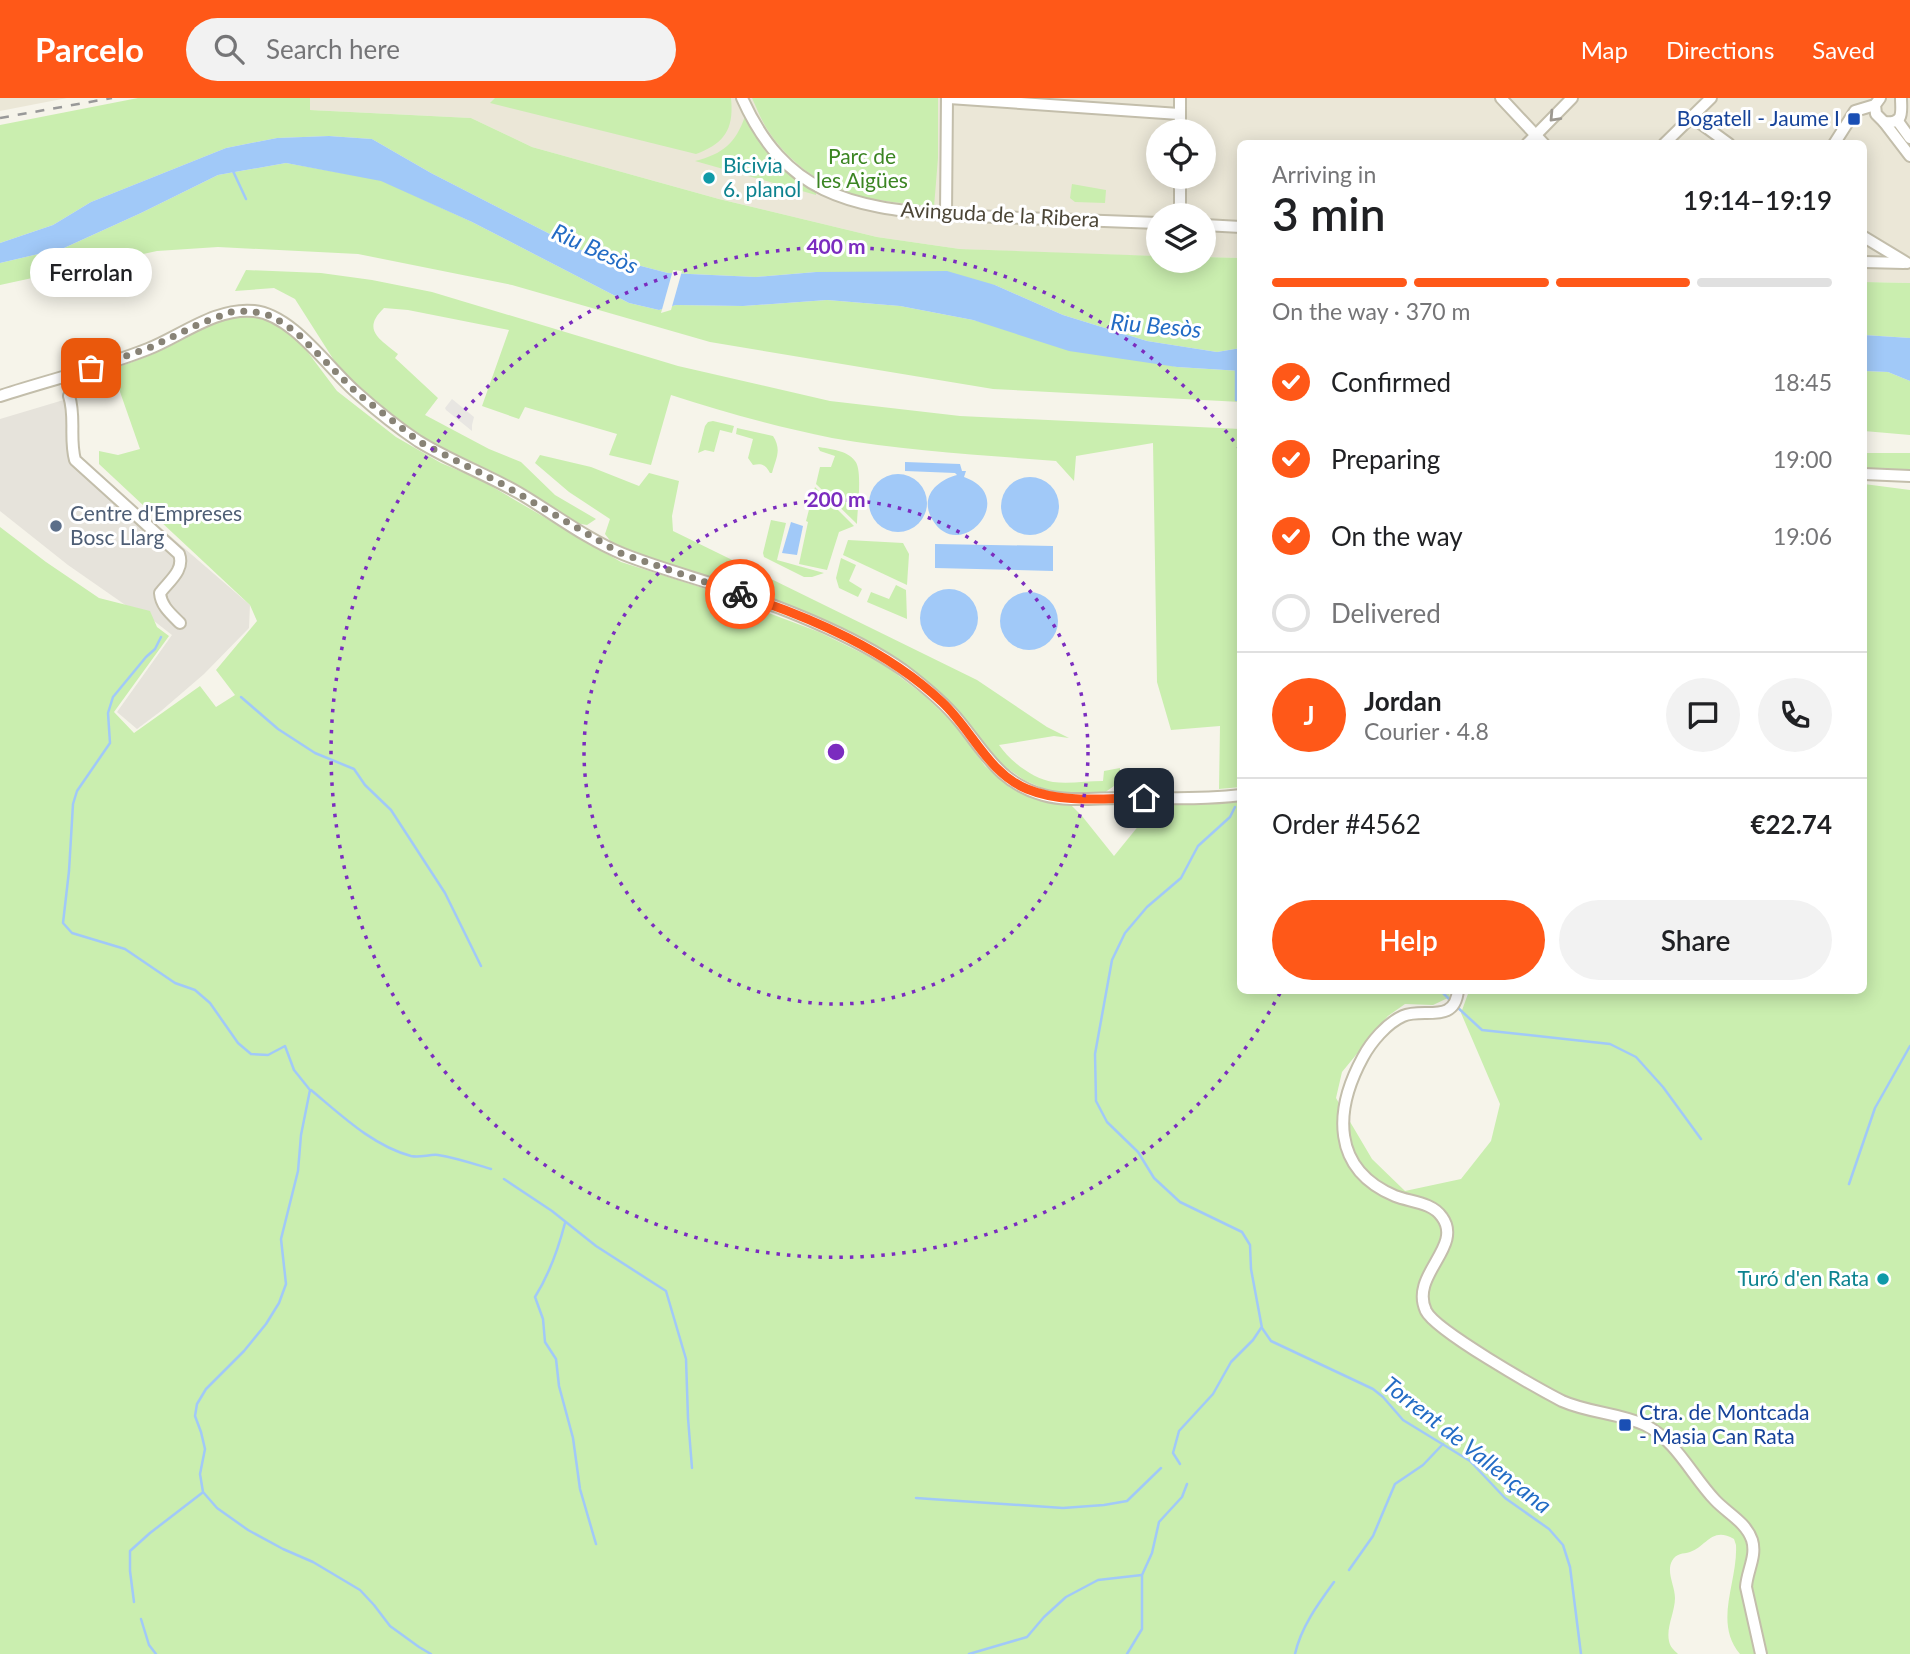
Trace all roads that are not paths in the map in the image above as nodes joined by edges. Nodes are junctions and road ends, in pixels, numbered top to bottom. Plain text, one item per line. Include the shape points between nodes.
1 (742, 98) edge
2 (948, 98) edge
3 (1180, 98) edge
4 (1501, 98) edge
5 (1572, 98) edge
6 (1710, 98) edge
7 (1877, 100) edge
8 (1901, 108) edge
9 (1180, 114) junction
10 (1692, 117) junction
11 (1180, 119) edge
12 (1884, 122) junction
13 (1910, 138) edge
14 (1534, 140) edge
15 (1536, 140) edge
16 (1668, 140) edge
17 (1724, 140) edge
18 (1837, 140) edge
19 (1910, 156) edge
20 (946, 215) junction
21 (1146, 223) edge
22 (1216, 226) edge
23 (1237, 227) edge
24 (1867, 239) edge
25 (1867, 262) edge
26 (1908, 263) edge
27 (0, 396) edge
28 (69, 396) dead end
29 (1867, 474) edge
30 (1910, 476) edge
31 (180, 623) dead end
32 (1237, 795) edge
33 (1458, 994) edge
34 (1761, 1654) edge

1 - 20 street, Avinguda de la Ribera via 758,130 784,162 815,186 865,204
2 - 9 street
2 - 20 street
3 - 9 street
4 - 14 street
5 -> 15 street
6 - 10 street
7 - 12 street via 1875,111
7 - 18 street via 1855,111
8 - 12 street via 1892,123
8 - 13 street
9 - 11 street
10 - 16 street
10 - 17 street
12 - 19 street
20 - 21 street, Avinguda de la Ribera
22 - 23 street
24 - 26 street
25 - 26 street
27 - 32 street via 149,348 231,312 272,316 296,332 398,427 593,539 620,553 771,605 882,657 943,703 996,769 1012,781 1058,798
28 - 31 street via 75,460 179,554 179,569 160,599
29 - 30 street
33 - 34 street via 1452,1006 1439,1013 1400,1016 1364,1055 1342,1116 1352,1160 1367,1180 1395,1196 1436,1210 1443,1218 1446,1241 1423,1290 1426,1312 1434,1322 1562,1401 1651,1429 1746,1528 1754,1553 1746,1587

